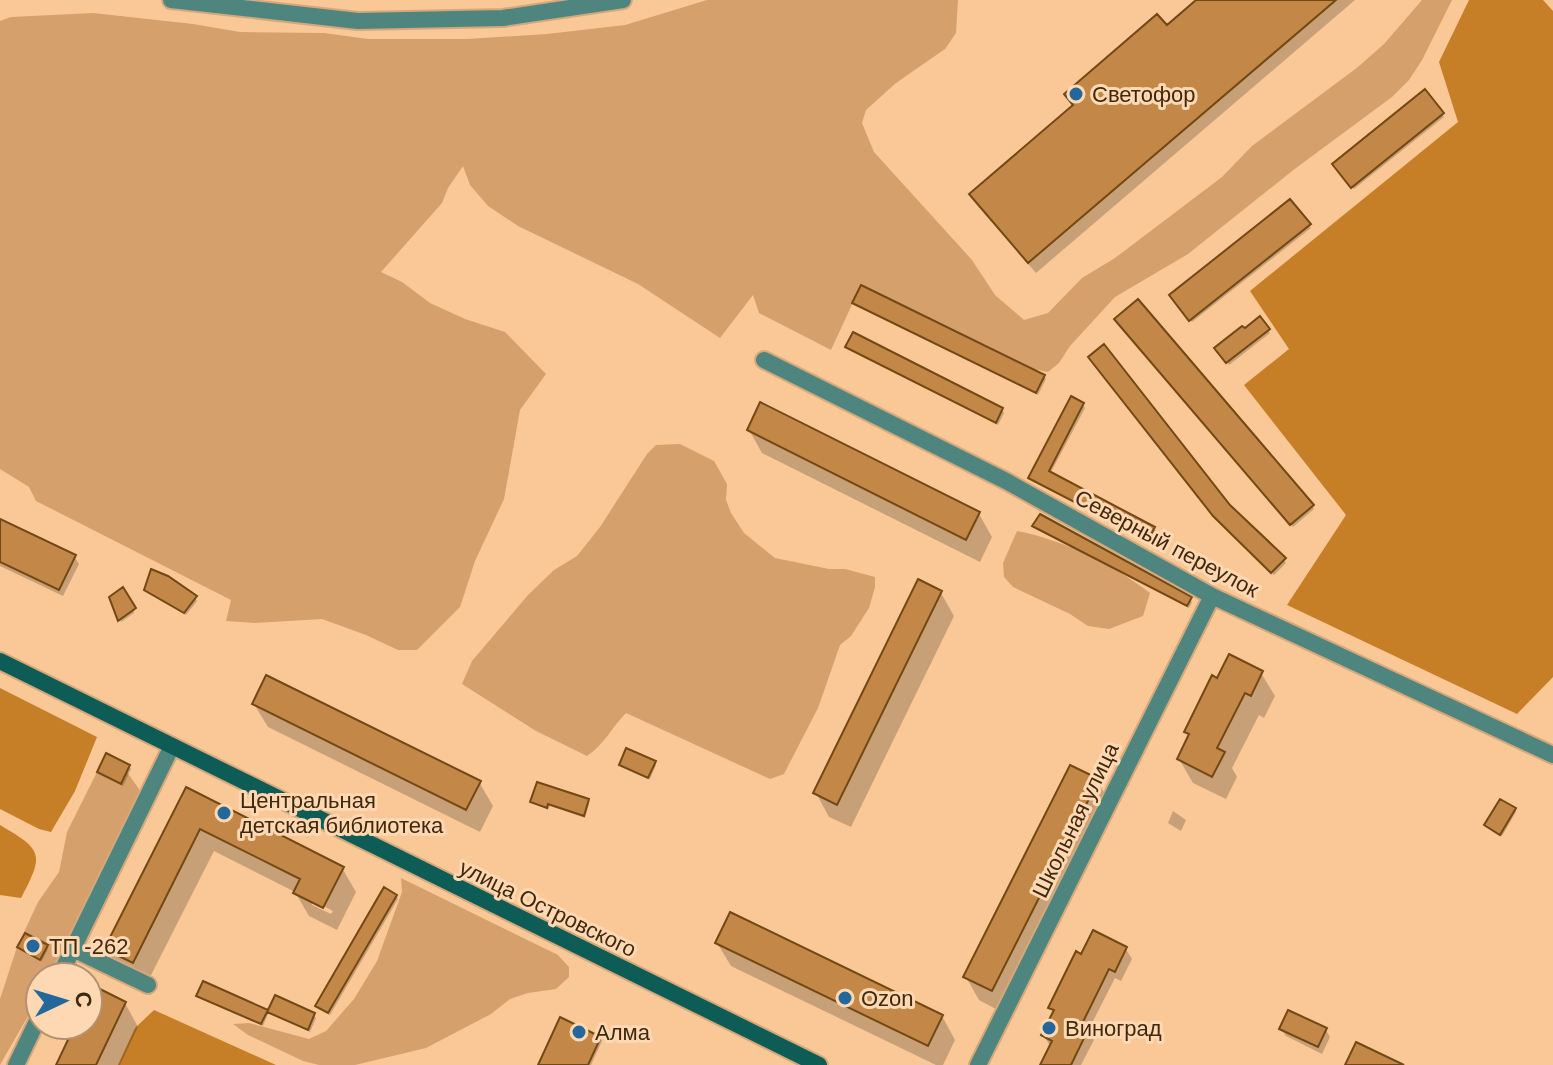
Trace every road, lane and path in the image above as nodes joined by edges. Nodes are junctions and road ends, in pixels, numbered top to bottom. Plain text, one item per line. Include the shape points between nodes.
1 (171, 0) edge
2 (623, 0) edge
3 (764, 360) dead end
4 (1212, 596) junction
5 (0, 661) edge
6 (172, 746) junction
7 (1553, 755) edge
8 (73, 949) junction
9 (67, 961) edge
10 (148, 985) dead end
11 (28, 1041) edge
12 (16, 1065) edge
13 (819, 1065) edge
14 (978, 1065) edge

1 - 2 street via 358,21 503,18
3 - 4 street, Северный переулок via 1006,481
4 - 7 street, Северный переулок
4 - 14 street, Школьная улица
5 - 6 main road, улица Островского
6 - 8 street
6 - 13 main road, улица Островского
8 - 9 street
8 - 10 street
11 - 12 street

